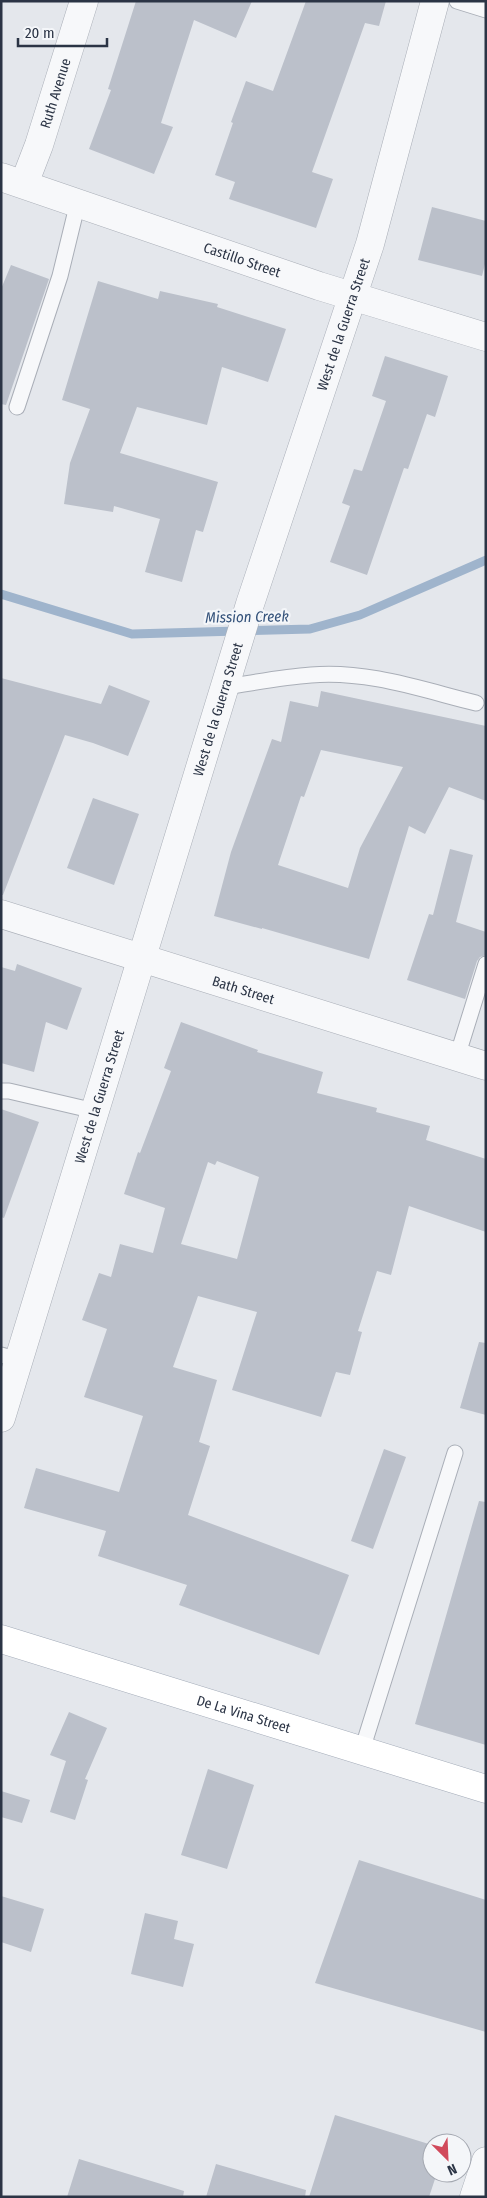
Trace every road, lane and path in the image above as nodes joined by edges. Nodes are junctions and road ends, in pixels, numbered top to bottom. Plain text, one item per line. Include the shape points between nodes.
1 (84, 1) edge
2 (435, 1) edge
3 (457, 1) edge
4 (486, 10) edge
5 (13, 180) edge
6 (78, 202) junction
7 (351, 296) junction
8 (486, 337) edge
9 (17, 407) dead end
10 (227, 680) junction
11 (476, 703) dead end
12 (1, 914) edge
13 (142, 958) junction
14 (486, 964) edge
15 (457, 1057) junction
16 (486, 1066) edge
17 (1, 1091) edge
18 (95, 1111) junction
19 (10, 1358) edge
20 (1, 1418) edge
21 (455, 1453) dead end
22 (1, 1639) edge
23 (362, 1750) junction
24 (486, 1789) edge
25 (486, 2161) edge
26 (474, 2197) edge

1 - 5 street, Ruth Avenue via 39,145
2 - 7 street, West de la Guerra Street via 370,244
3 - 4 lane
5 - 6 street, Castillo Street
6 - 7 street, Castillo Street
6 - 9 lane via 60,276
7 - 8 street, Castillo Street
7 - 10 street, West de la Guerra Street
10 - 11 lane via 348,675 393,682
10 - 13 street, West de la Guerra Street
12 - 13 street, Bath Street
13 - 15 street, Bath Street
13 - 18 street, West de la Guerra Street
14 - 15 lane
15 - 16 street, Bath Street
17 - 18 lane
18 - 19 street, West de la Guerra Street
19 - 20 street, West de la Guerra Street
21 - 23 lane
22 - 23 main road, De La Vina Street
23 - 24 main road, De La Vina Street
25 - 26 street

